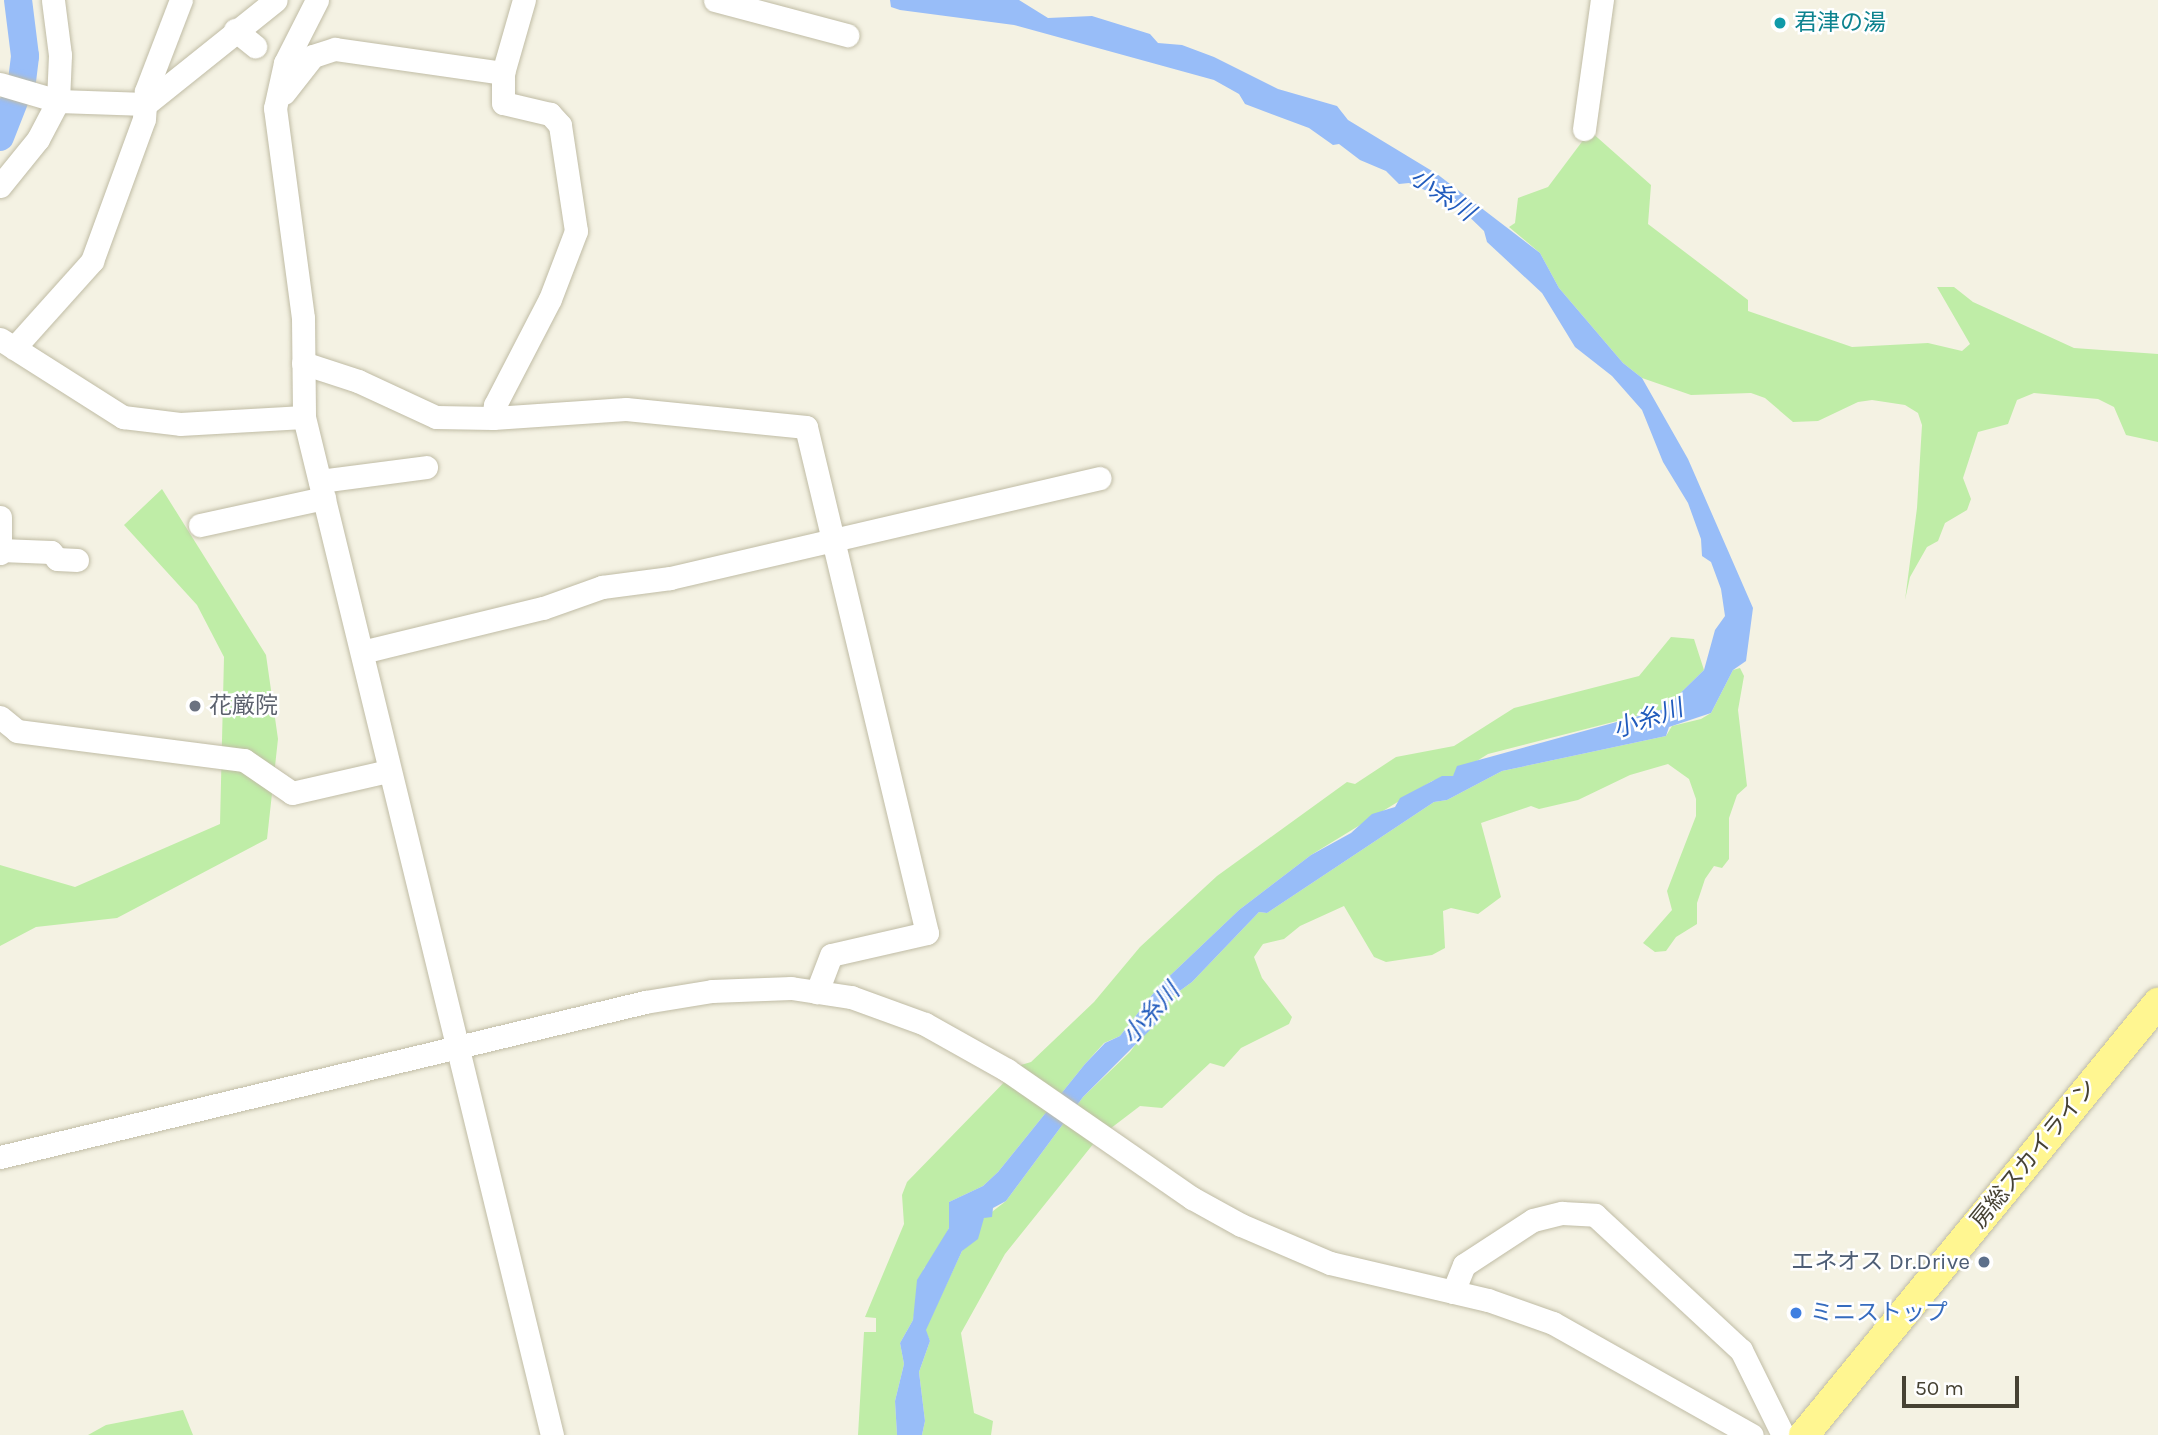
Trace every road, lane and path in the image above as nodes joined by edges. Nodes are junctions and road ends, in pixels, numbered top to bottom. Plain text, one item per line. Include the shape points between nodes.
1 (53, 0) edge
2 (181, 0) edge
3 (276, 0) edge
4 (317, 0) edge
5 (524, 0) edge
6 (715, 0) edge
7 (1602, 0) edge
8 (235, 30) junction
9 (847, 35) dead end
10 (254, 46) dead end
11 (503, 73) junction
12 (0, 84) edge
13 (55, 100) junction
14 (146, 104) junction
15 (275, 108) junction
16 (1584, 129) dead end
17 (0, 186) edge
18 (4, 343) edge
19 (303, 363) junction
20 (304, 416) junction
21 (494, 418) junction
22 (426, 467) dead end
23 (1100, 478) dead end
24 (322, 490) junction
25 (0, 517) edge
26 (200, 526) dead end
27 (834, 539) junction
28 (0, 552) edge
29 (77, 560) dead end
30 (362, 652) junction
31 (0, 717) edge
32 (388, 771) junction
33 (817, 992) junction
34 (2158, 1003) edge
35 (456, 1048) junction
36 (0, 1157) edge
37 (1453, 1292) junction
38 (552, 1435) edge
39 (1752, 1435) edge
40 (1783, 1435) edge
41 (1804, 1435) edge

1 - 13 street via 60,55
2 - 14 street via 146,91
3 - 8 street
4 - 15 street via 285,63
5 - 11 street
6 - 9 street
7 - 16 street
8 - 10 street
8 - 14 street
11 - 15 street via 447,68 371,51 322,50 298,69
11 - 21 street via 503,103 507,107 550,114 560,125 576,232 550,299 495,405
12 - 13 street
13 - 14 street
13 - 17 street via 38,139
14 - 18 street via 92,261
15 - 19 street via 297,260
18 - 20 street via 124,417 180,424
19 - 20 street
19 - 21 street via 358,380 436,417
20 - 24 street
21 - 27 street via 626,410 806,428
22 - 24 street
23 - 27 street
24 - 26 street
24 - 30 street
25 - 28 street
27 - 30 street via 670,578 602,587 543,608
27 - 33 street via 927,933 831,955
28 - 29 street via 51,552 57,559
30 - 32 street
31 - 32 street via 17,731 244,760 292,793
32 - 35 street
33 - 35 street via 791,988 699,993
33 - 37 street via 851,997 925,1024 1007,1070 1192,1198 1283,1245 1366,1273
34 - 41 main road, 房総スカイライン
35 - 36 street
35 - 38 street
37 - 39 street via 1553,1323
37 - 40 street via 1464,1265 1534,1220 1562,1213 1595,1215 1741,1350

